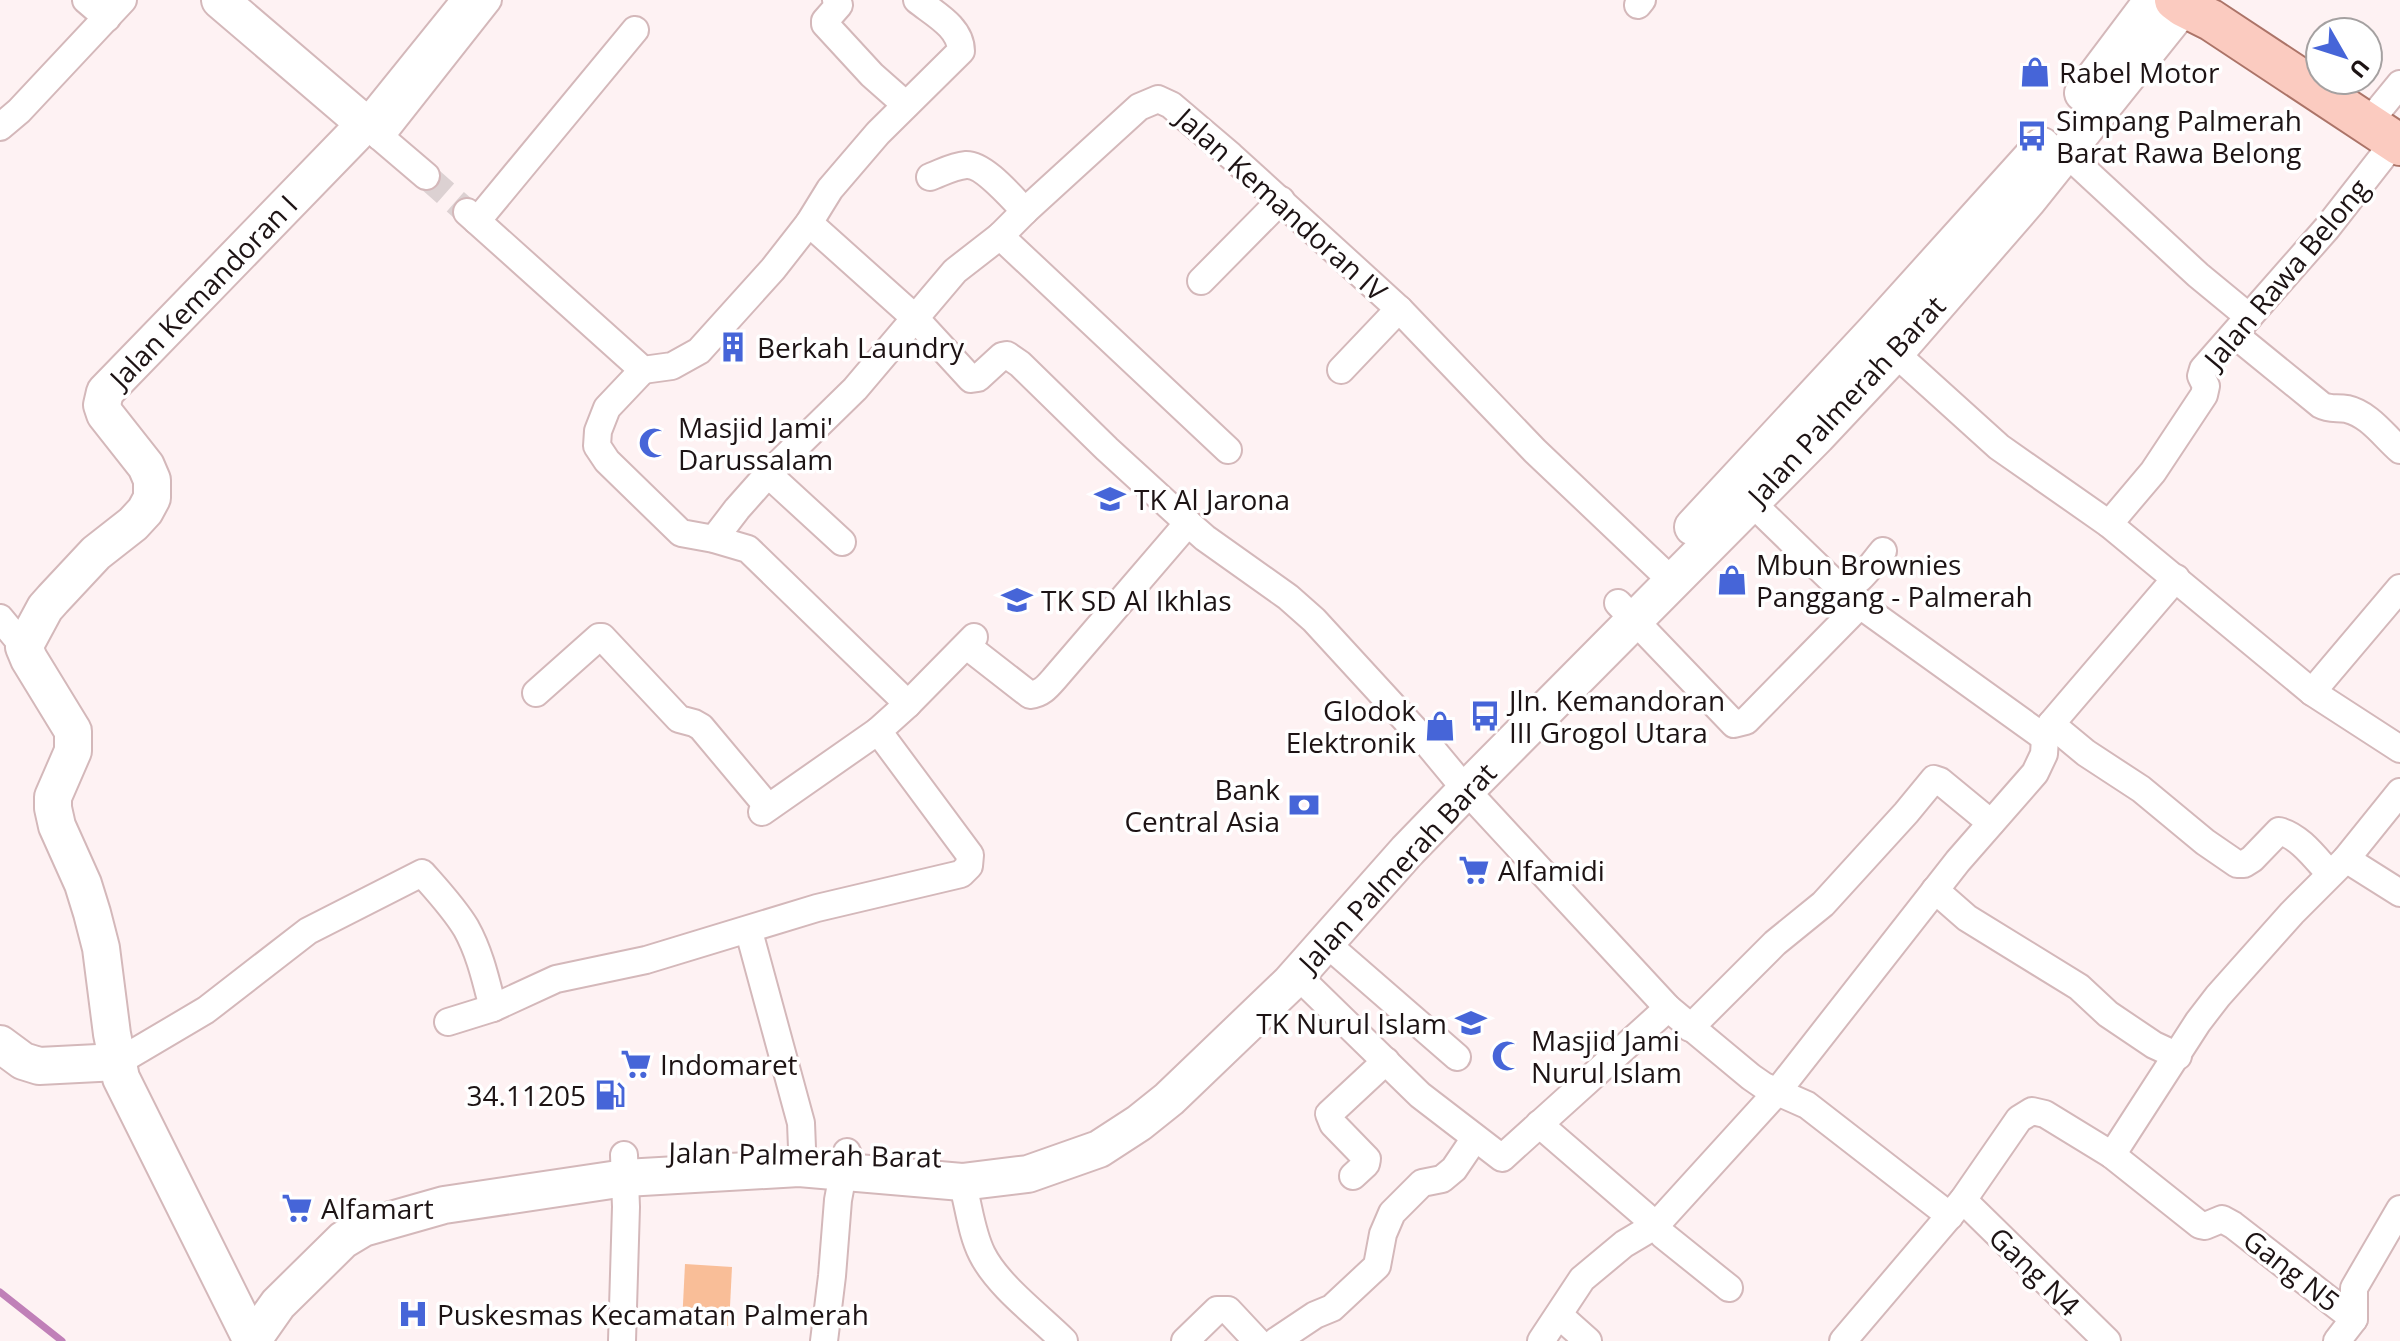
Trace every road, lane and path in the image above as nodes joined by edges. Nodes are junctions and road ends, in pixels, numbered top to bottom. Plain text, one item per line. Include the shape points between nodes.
1 (86, 0) edge
2 (220, 0) edge
3 (465, 0) edge
4 (488, 0) edge
5 (917, 0) edge
6 (2184, 4) edge
7 (115, 9) edge
8 (831, 12) edge
9 (635, 30) dead end
10 (2400, 84) edge
11 (906, 105) junction
12 (0, 127) edge
13 (373, 130) junction
14 (2388, 136) edge
15 (2066, 153) junction
16 (426, 176) tunnel mouth
17 (930, 177) dead end
18 (1281, 200) junction
19 (1025, 211) junction
20 (809, 223) junction
21 (1000, 236) junction
22 (1201, 281) dead end
23 (1399, 309) junction
24 (914, 317) junction
25 (2242, 326) junction
26 (1895, 353) junction
27 (643, 370) junction
28 (1341, 370) dead end
29 (1228, 450) dead end
30 (2400, 450) edge
31 (768, 474) junction
32 (1751, 502) junction
33 (1188, 523) junction
34 (2109, 524) junction
35 (714, 539) junction
36 (842, 542) dead end
37 (1883, 551) dead end
38 (1664, 574) junction
39 (2176, 578) junction
40 (2400, 588) edge
41 (1627, 612) junction
42 (0, 618) edge
43 (24, 647) junction
44 (2312, 692) junction
45 (536, 693) dead end
46 (908, 704) junction
47 (878, 731) junction
48 (2048, 731) junction
49 (2400, 749) edge
50 (1458, 780) junction
51 (2400, 792) edge
52 (1991, 823) junction
53 (2338, 866) junction
54 (1935, 890) junction
55 (2400, 893) edge
56 (746, 931) junction
57 (1327, 944) junction
58 (1298, 976) junction
59 (493, 1008) junction
60 (1668, 1008) junction
61 (448, 1022) dead end
62 (1690, 1028) junction
63 (0, 1044) edge
64 (2178, 1056) junction
65 (1457, 1057) dead end
66 (1386, 1061) junction
67 (118, 1062) junction
68 (1777, 1092) junction
69 (1539, 1124) junction
70 (1475, 1138) junction
71 (2112, 1155) junction
72 (800, 1158) junction
73 (844, 1162) junction
74 (624, 1166) junction
75 (1353, 1176) dead end
76 (962, 1182) junction
77 (1957, 1208) junction
78 (2400, 1209) edge
79 (1656, 1225) junction
80 (1729, 1288) dead end
81 (1560, 1316) junction
82 (2354, 1319) junction
83 (239, 1334) edge
84 (622, 1341) edge
85 (829, 1341) edge
86 (1064, 1341) edge
87 (1185, 1341) edge
88 (1257, 1341) edge
89 (1276, 1341) edge
90 (1541, 1341) edge
91 (1588, 1341) edge
92 (1843, 1341) edge
93 (2107, 1341) edge
94 (2337, 1341) edge

1 - 7 street
2 - 13 main road
3 - 13 street
4 - 13 street
5 - 11 street via 956,33 961,51
6 - 14 main road
6 - 15 main road, Jalan Palmerah Barat
6 - 38 main road, Jalan Palmerah Barat via 2048,139
7 - 12 street
8 - 11 street via 872,75
9 - 27 street via 472,217
10 - 14 street, Jalan Rawa Belong
11 - 20 street via 830,189
13 - 16 street
13 - 43 main road, Jalan Kemandoran I via 105,392 105,414 146,466 152,498 133,524 96,553 45,608
14 - 25 street, Jalan Rawa Belong via 2327,228
15 - 25 street via 2198,275
15 - 26 main road, Jalan Palmerah Barat
17 - 19 street via 970,164
18 - 19 street, Jalan Kemandoran IV via 1158,99 1139,107
18 - 22 street
18 - 23 street, Jalan Kemandoran IV
19 - 21 street, Jalan Kemandoran IV
20 - 24 street
20 - 27 street via 699,351 672,366
21 - 24 street, Jalan Kemandoran IV via 955,271
21 - 29 street
23 - 28 street
23 - 38 street, Jalan Kemandoran IV via 1535,451
24 - 31 street, Jalan Kemandoran IV via 855,389
24 - 33 street, Gang N4 via 971,379 1002,356 1012,357
25 - 30 street via 2321,405 2358,413
25 - 34 street, Jalan Rawa Belong via 2201,373 2204,395 2153,472
26 - 32 main road, Jalan Palmerah Barat
26 - 34 street via 1999,447
27 - 35 street via 607,408 597,446 681,533
31 - 35 street, Jalan Kemandoran IV
31 - 36 street
32 - 37 street via 1840,588 1855,583
32 - 38 main road, Jalan Palmerah Barat
33 - 46 street via 1037,695 1030,695 971,642
33 - 50 street, Gang N4 via 1314,620
34 - 39 street
35 - 46 street via 748,549
38 - 41 main road, Jalan Palmerah Barat
39 - 44 street
39 - 48 street
40 - 44 street
41 - 48 street via 1734,724 1746,721 1858,607
41 - 50 main road, Jalan Palmerah Barat
42 - 43 street
43 - 67 main road via 73,731 73,751 53,808 101,948
44 - 49 street
45 - 47 street via 602,637 679,719 701,727 765,809
46 - 47 street
47 - 56 street via 970,855 969,866 961,874 817,908
48 - 52 street via 2035,773
48 - 53 street via 2141,789 2237,864 2252,859 2279,831
50 - 57 main road, Jalan Palmerah Barat via 1407,851
50 - 60 street, Gang N4
50 - 73 main road, Jalan Palmerah Barat via 1154,1082 1096,1126 1018,1151
51 - 53 street
52 - 54 street
52 - 62 street via 1934,779 1823,904 1775,943
53 - 55 street
53 - 64 street via 2218,996
54 - 64 street via 1967,918
54 - 68 street
56 - 59 street via 556,979
56 - 72 street via 801,1123
57 - 58 main road, Jalan Palmerah Barat
57 - 65 street
58 - 66 street
58 - 76 main road, Jalan Palmerah Barat via 1169,1099 1099,1149 1028,1174
59 - 61 street
59 - 67 street via 466,929 422,873 308,931 206,1010
60 - 62 street, Gang N4
60 - 69 street
62 - 68 street, Gang N4
63 - 67 main road via 39,1066
64 - 71 street
66 - 70 street
66 - 75 street via 1329,1114 1367,1159
67 - 83 main road
68 - 77 street, Gang N4 via 1807,1105
68 - 79 street
69 - 70 street via 1502,1158
69 - 79 street
70 - 89 street via 1454,1169 1442,1179 1422,1183 1392,1213 1377,1266 1332,1308
71 - 77 street, Gang N5 via 2032,1111 2019,1119
71 - 82 street, Gang N5 via 2200,1225 2222,1219 2233,1225
72 - 73 main road, Jalan Palmerah Barat
72 - 74 main road, Jalan Palmerah Barat
73 - 76 main road, Jalan Palmerah Barat
73 - 85 street
74 - 83 main road, Jalan Palmerah Barat via 363,1228
74 - 84 street
76 - 86 street via 983,1256
77 - 92 street
77 - 93 street, Gang N4
78 - 82 street via 2354,1288
79 - 80 street
79 - 81 street via 1582,1279
81 - 90 street
81 - 91 street
82 - 94 street
87 - 88 street via 1223,1309

